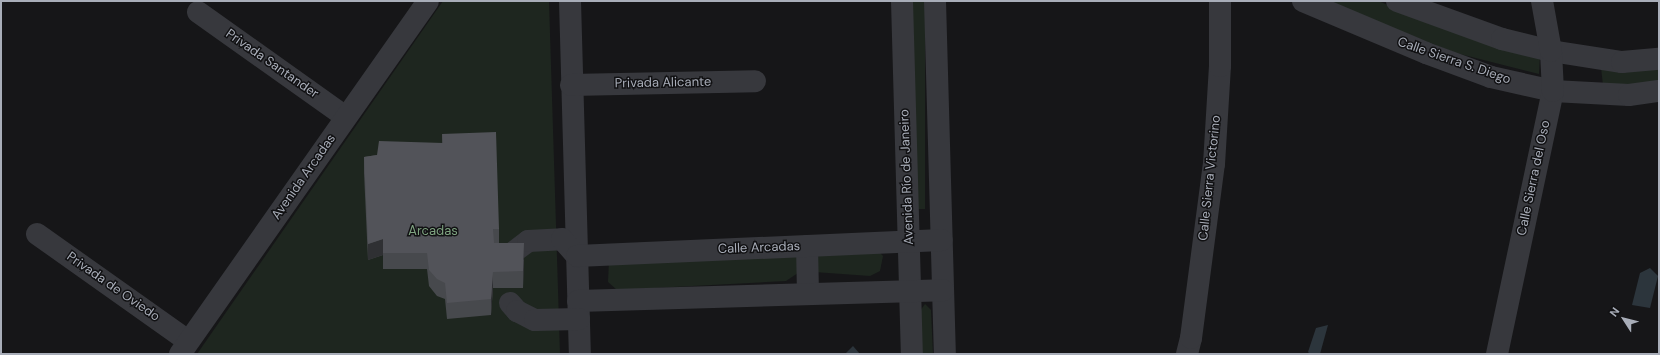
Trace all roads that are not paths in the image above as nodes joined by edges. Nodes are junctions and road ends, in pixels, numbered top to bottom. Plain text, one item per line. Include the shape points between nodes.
1 (428, 1) edge
2 (570, 1) edge
3 (902, 1) edge
4 (935, 1) edge
5 (1220, 1) edge
6 (1303, 1) edge
7 (1397, 1) edge
8 (1542, 1) edge
9 (198, 12) dead end
10 (1551, 51) junction
11 (1659, 59) edge
12 (755, 81) dead end
13 (571, 85) junction
14 (1553, 91) junction
15 (1659, 91) edge
16 (346, 117) junction
17 (37, 234) dead end
18 (942, 240) junction
19 (909, 242) junction
20 (807, 246) junction
21 (577, 256) junction
22 (508, 263) edge
23 (943, 290) junction
24 (910, 291) junction
25 (808, 294) junction
26 (510, 303) dead end
27 (578, 310) junction
28 (184, 348) edge
29 (580, 354) edge
30 (912, 354) edge
31 (945, 354) edge
32 (1187, 354) edge
33 (1497, 354) edge

1 - 16 street, Avenida Arcadas
2 - 13 street
3 - 19 street, Avenida Río de Janeiro
4 - 18 street
5 - 32 street, Calle Sierra Victorino via 1220,66 1214,164
6 - 14 street, Calle Sierra S. Diego via 1434,56 1492,77
7 - 10 street via 1502,39
8 - 10 street, Calle Sierra del Oso
9 - 16 street, Privada Santander
10 - 11 street via 1622,62
10 - 14 street, Calle Sierra del Oso
12 - 13 street, Privada Alicante
13 - 21 street
14 - 15 street, Calle Sierra S. Diego via 1629,95
14 - 33 street, Calle Sierra del Oso
16 - 28 street, Avenida Arcadas
17 - 28 street, Privada de Oviedo
18 - 19 street, Calle Arcadas
18 - 23 street
19 - 20 street, Calle Arcadas
19 - 24 street, Avenida Río de Janeiro
20 - 21 street, Calle Arcadas
20 - 25 street
21 - 22 street via 562,239 528,241 511,254
21 - 27 street
23 - 24 street
23 - 31 street
24 - 25 street
24 - 30 street, Avenida Río de Janeiro
25 - 27 street
26 - 27 street via 518,311 535,320
27 - 29 street

